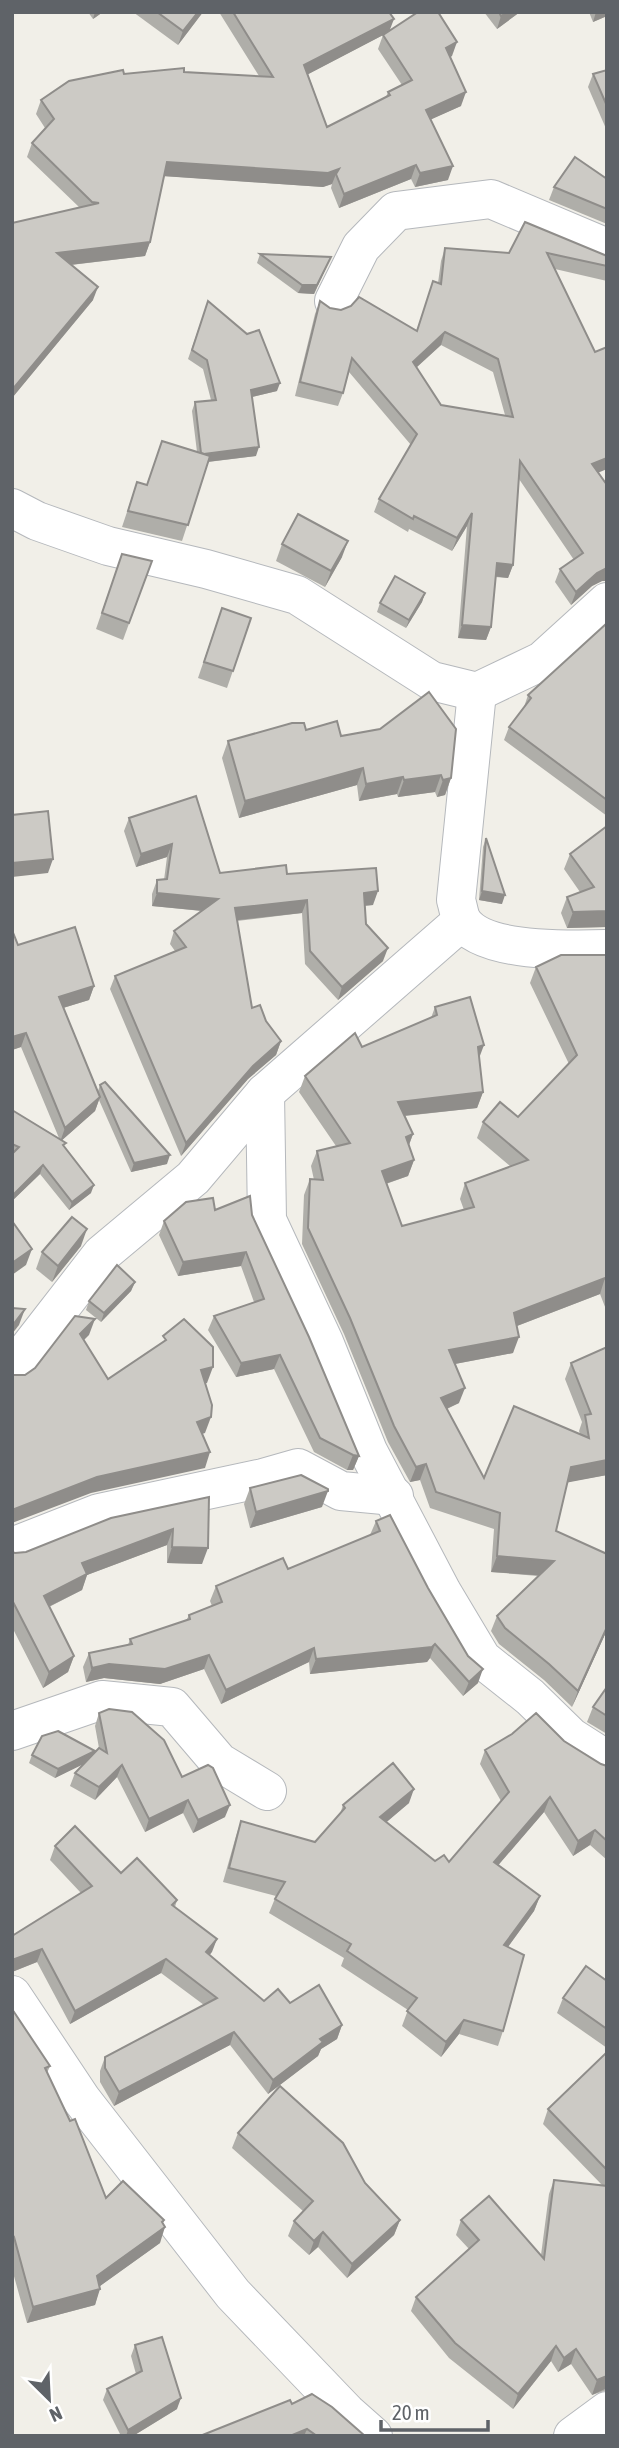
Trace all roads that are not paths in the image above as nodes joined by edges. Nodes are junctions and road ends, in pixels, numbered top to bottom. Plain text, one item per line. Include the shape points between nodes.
1 (607, 248) edge
2 (334, 301) dead end
3 (12, 508) edge
4 (607, 602) edge
5 (477, 692) junction
6 (462, 920) junction
7 (607, 949) edge
8 (265, 1093) junction
9 (12, 1370) edge
10 (394, 1496) junction
11 (12, 1547) edge
12 (12, 1731) edge
13 (607, 1760) edge
14 (267, 1791) dead end
15 (12, 1995) edge
16 (607, 2411) edge
17 (373, 2436) edge
18 (573, 2436) edge

1 - 2 street via 491,199 396,211 361,247
3 - 5 street via 108,546 297,595 432,681
4 - 5 street via 542,661
5 - 6 street via 456,900
6 - 7 street via 481,937 550,950
6 - 8 street
8 - 9 street via 193,1178 102,1254
8 - 10 street via 267,1220 368,1451
10 - 11 street via 341,1491 298,1468 99,1513
10 - 13 street via 482,1660 530,1696 571,1737
12 - 14 street via 102,1700 172,1707 219,1762
15 - 17 street via 82,2100 233,2294
16 - 18 street

